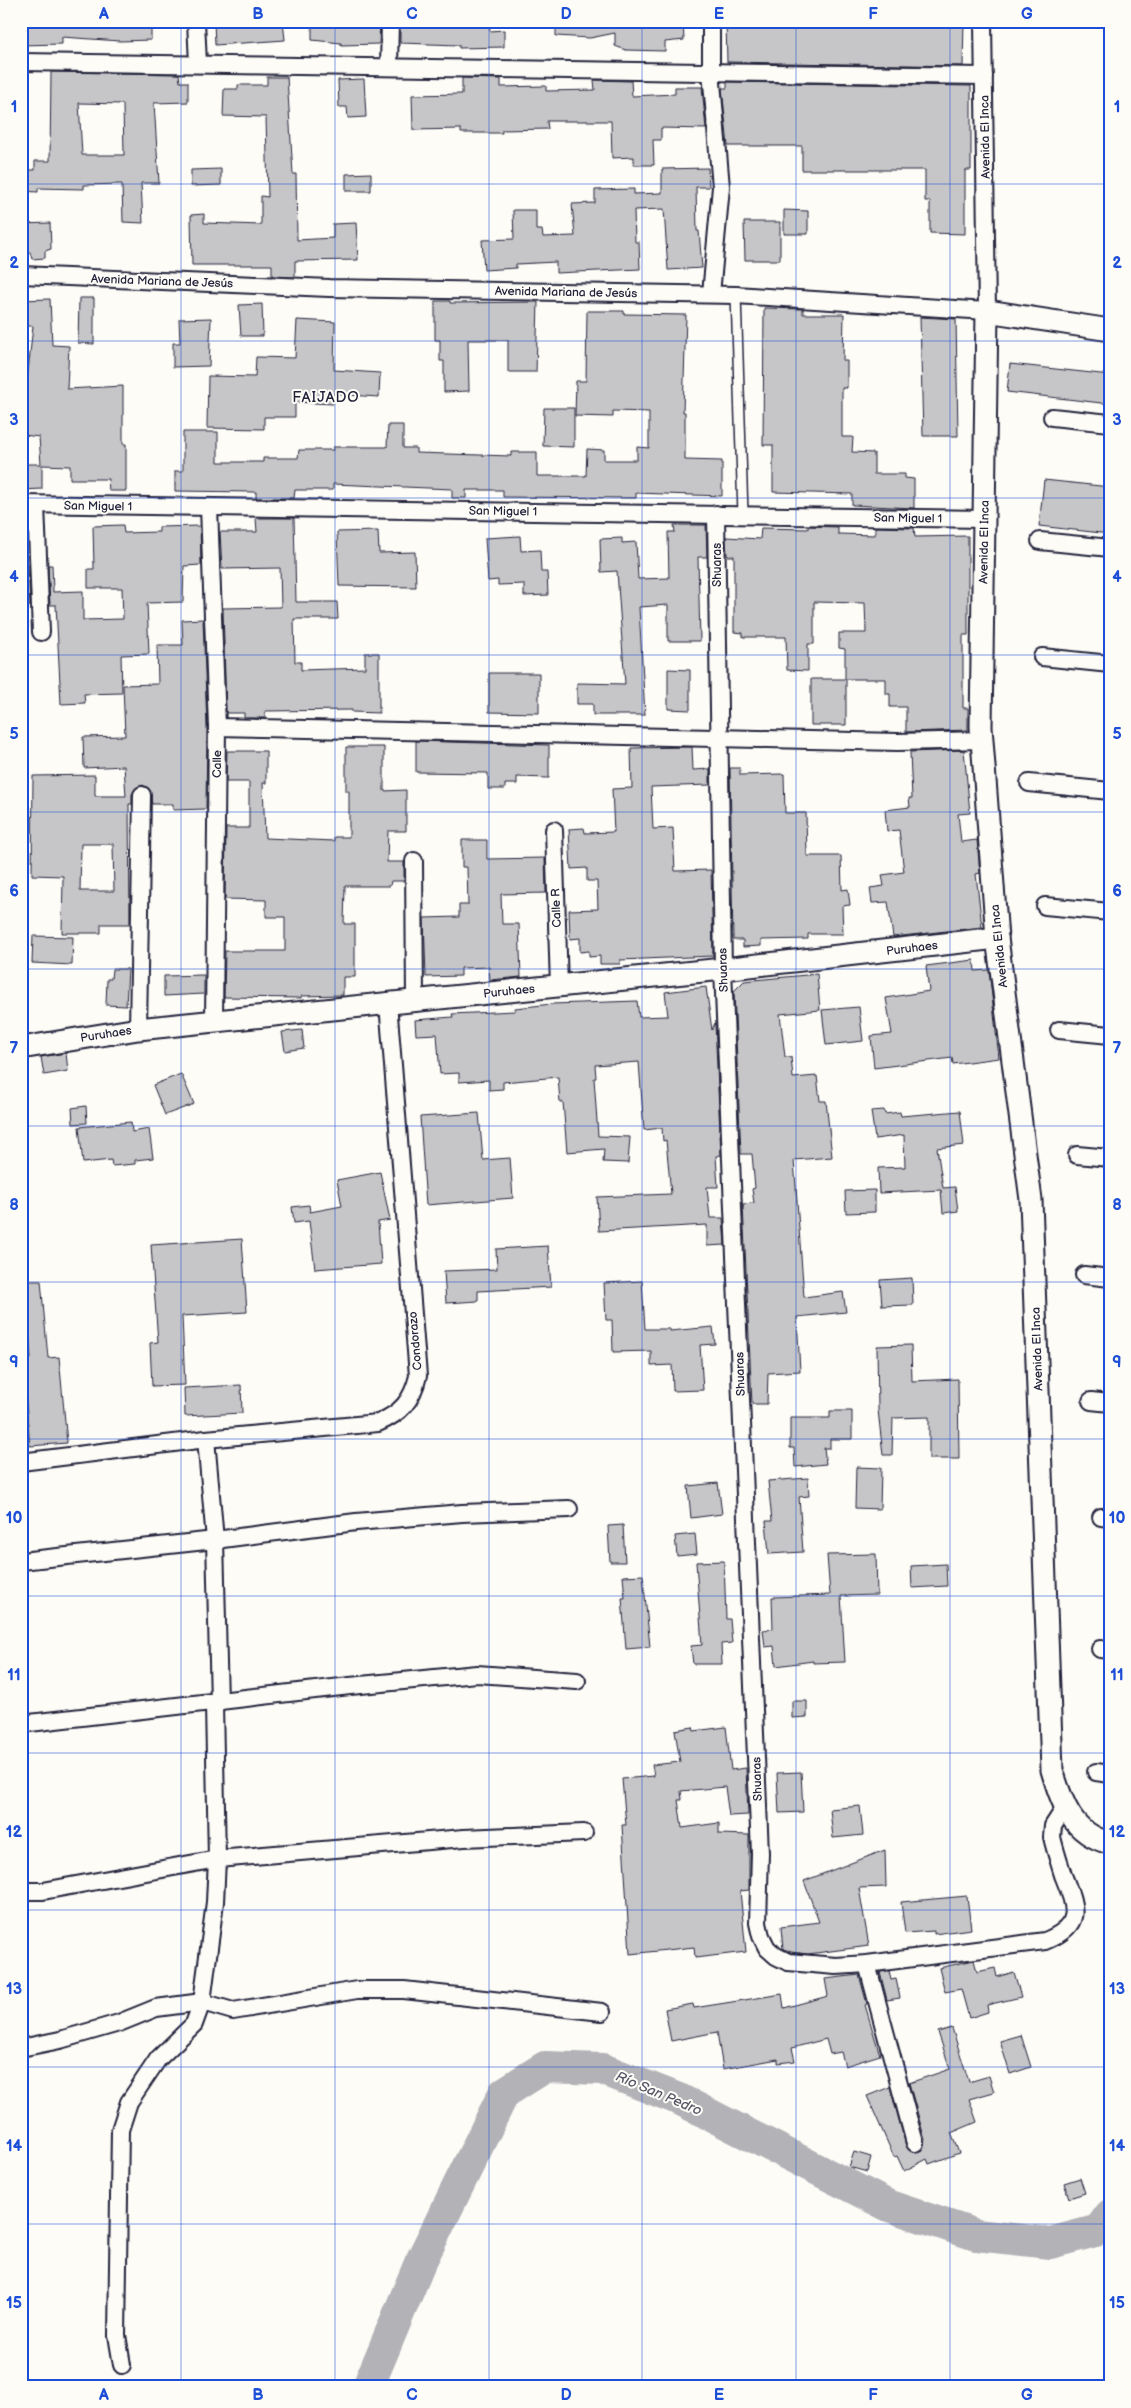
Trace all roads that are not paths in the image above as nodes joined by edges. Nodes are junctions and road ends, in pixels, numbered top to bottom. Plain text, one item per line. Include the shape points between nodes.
1 (196, 21) edge
2 (390, 21) edge
3 (711, 21) edge
4 (983, 21) edge
5 (21, 62) edge
6 (198, 64) junction
7 (389, 66) junction
8 (711, 71) junction
9 (984, 76) junction
10 (21, 275) edge
11 (711, 294) junction
12 (736, 295) junction
13 (987, 311) junction
14 (1110, 330) edge
15 (1052, 418) dead end
16 (1110, 423) edge
17 (29, 505) edge
18 (209, 507) junction
19 (716, 514) junction
20 (743, 514) junction
21 (984, 519) junction
22 (1040, 541) dead end
23 (1110, 548) edge
24 (41, 632) dead end
25 (1042, 657) dead end
26 (1110, 664) edge
27 (217, 728) junction
28 (718, 737) junction
29 (982, 740) junction
30 (1029, 784) dead end
31 (1110, 791) edge
32 (142, 795) dead end
33 (554, 830) dead end
34 (414, 861) dead end
35 (1044, 906) dead end
36 (1110, 912) edge
37 (997, 938) junction
38 (723, 969) junction
39 (559, 986) junction
40 (415, 1000) junction
41 (388, 1003) junction
42 (214, 1021) junction
43 (138, 1029) junction
44 (1059, 1030) dead end
45 (1110, 1035) edge
46 (21, 1048) edge
47 (1077, 1155) dead end
48 (1110, 1158) edge
49 (1084, 1275) dead end
50 (1110, 1278) edge
51 (1090, 1401) dead end
52 (1110, 1403) edge
53 (206, 1439) junction
54 (21, 1462) edge
55 (570, 1510) dead end
56 (215, 1540) junction
57 (21, 1561) edge
58 (577, 1680) dead end
59 (219, 1702) junction
60 (21, 1724) edge
61 (1066, 1806) junction
62 (584, 1833) dead end
63 (1110, 1842) edge
64 (217, 1859) junction
65 (21, 1891) edge
66 (867, 1964) junction
67 (202, 2002) junction
68 (602, 2012) dead end
69 (21, 2048) edge
70 (915, 2143) dead end
71 (122, 2365) dead end

1 - 6 street
2 - 7 street
3 - 8 street
4 - 9 street, Avenida El Inca
5 - 6 street
6 - 7 street
7 - 8 street
8 - 9 street
8 - 11 street via 721,187
9 - 13 street, Avenida El Inca
10 - 11 street, Avenida Mariana de Jesús via 329,288
11 - 12 street, Avenida Mariana de Jesús
12 - 13 street, Avenida Mariana de Jesús
12 - 20 lane
13 - 14 street, Avenida Mariana de Jesús
13 - 21 street, Avenida El Inca
15 - 16 street
17 - 18 street, San Miguel 1
17 - 24 street
18 - 19 street, San Miguel 1
18 - 27 street, Calle
19 - 20 street, San Miguel 1
19 - 28 street, Shuaras
20 - 21 street, San Miguel 1
21 - 29 street, Avenida El Inca
22 - 23 street
25 - 26 street
27 - 28 street
27 - 42 street, Calle
28 - 29 street via 898,742
28 - 38 street, Shuaras
29 - 37 street, Avenida El Inca
30 - 31 street
32 - 43 street
33 - 39 street, Calle R
34 - 40 street
35 - 36 street
37 - 38 street, Puruhaes
37 - 61 street, Avenida El Inca via 1031,1200 1052,1770
38 - 39 street, Puruhaes
38 - 66 street, Shuaras via 760,1853 758,1923 760,1936 767,1948 788,1962 836,1966
39 - 40 street, Puruhaes
40 - 41 street, Puruhaes
41 - 42 street, Puruhaes
41 - 53 street, Condorazo via 418,1376 414,1392 406,1406 378,1423
42 - 43 street, Puruhaes
43 - 46 street, Puruhaes
44 - 45 street
47 - 48 street
49 - 50 street
51 - 52 street
53 - 54 street, Condorazo
53 - 56 street
55 - 56 street via 462,1513 356,1522
56 - 57 street
56 - 59 street
58 - 59 street via 477,1674
59 - 60 street
59 - 64 street via 214,1704
61 - 63 street, Avenida El Inca via 1077,1826 1102,1841
61 - 66 street, Shuaras via 1052,1836 1075,1910 1070,1925 1061,1934 1046,1941
62 - 64 street via 464,1838
64 - 65 street via 43,1891
64 - 67 street
66 - 70 street
67 - 68 street via 233,2011 357,1990 404,1990
67 - 69 street via 156,2008 119,2023
67 - 71 street via 194,2024 158,2059 129,2102 120,2130 117,2335

